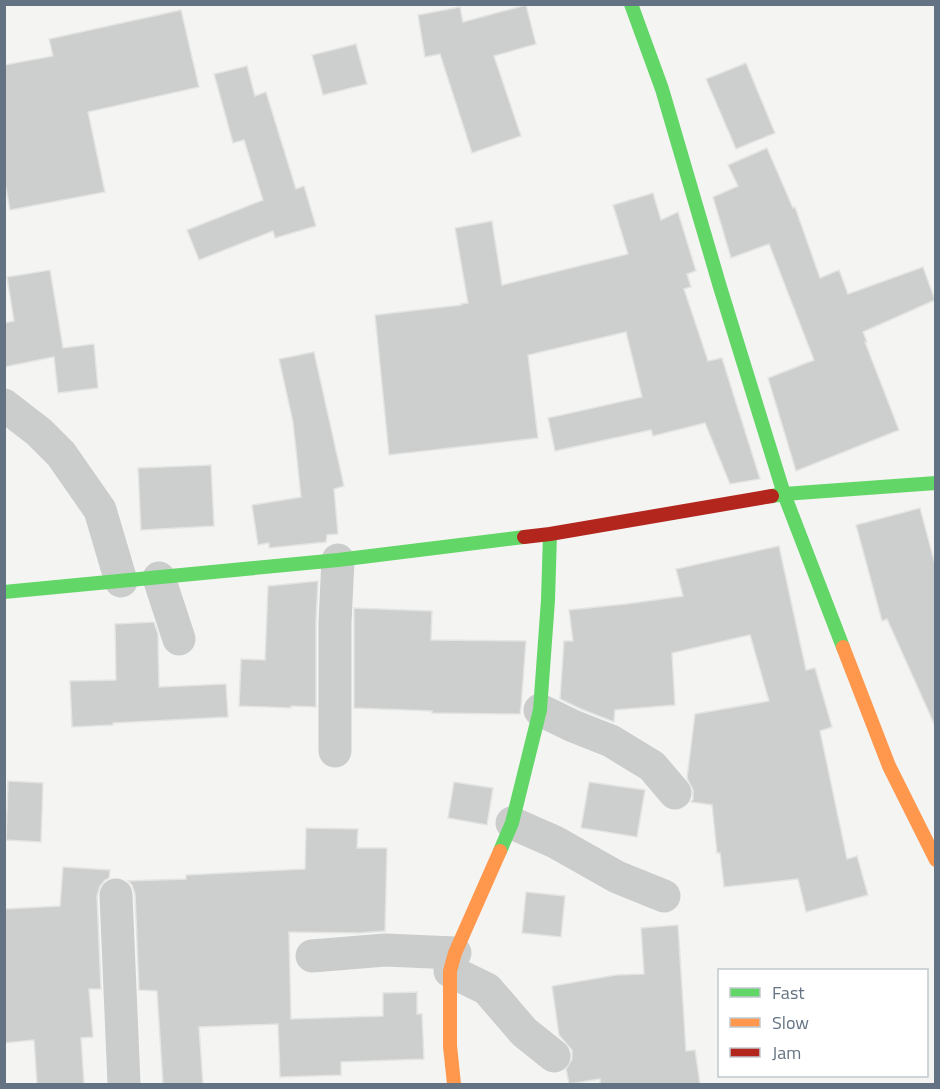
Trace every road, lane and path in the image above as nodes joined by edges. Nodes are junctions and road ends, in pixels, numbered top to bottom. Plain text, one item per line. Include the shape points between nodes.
1 (631, 4) edge
2 (4, 405) edge
3 (936, 483) edge
4 (784, 494) junction
5 (549, 534) junction
6 (338, 560) junction
7 (159, 578) junction
8 (122, 581) junction
9 (4, 592) edge
10 (179, 639) dead end
11 (540, 710) junction
12 (336, 751) dead end
13 (675, 793) dead end
14 (512, 823) junction
15 (936, 860) edge
16 (116, 895) dead end
17 (664, 896) dead end
18 (312, 956) dead end
19 (453, 962) junction
20 (554, 1056) dead end
21 (124, 1084) edge
22 (454, 1084) edge

1 - 4 street via 662,89
2 - 8 street via 61,454 100,510
3 - 4 street
4 - 5 street
4 - 15 street via 889,766
5 - 6 street
5 - 11 street
6 - 7 street
6 - 12 street
7 - 8 street
7 - 10 street
8 - 9 street
11 - 13 street via 611,741 652,766
11 - 14 street
14 - 17 street via 617,877
14 - 19 street
16 - 21 street
18 - 19 street via 385,950
19 - 20 street via 487,988 524,1032
19 - 22 street via 450,1046

